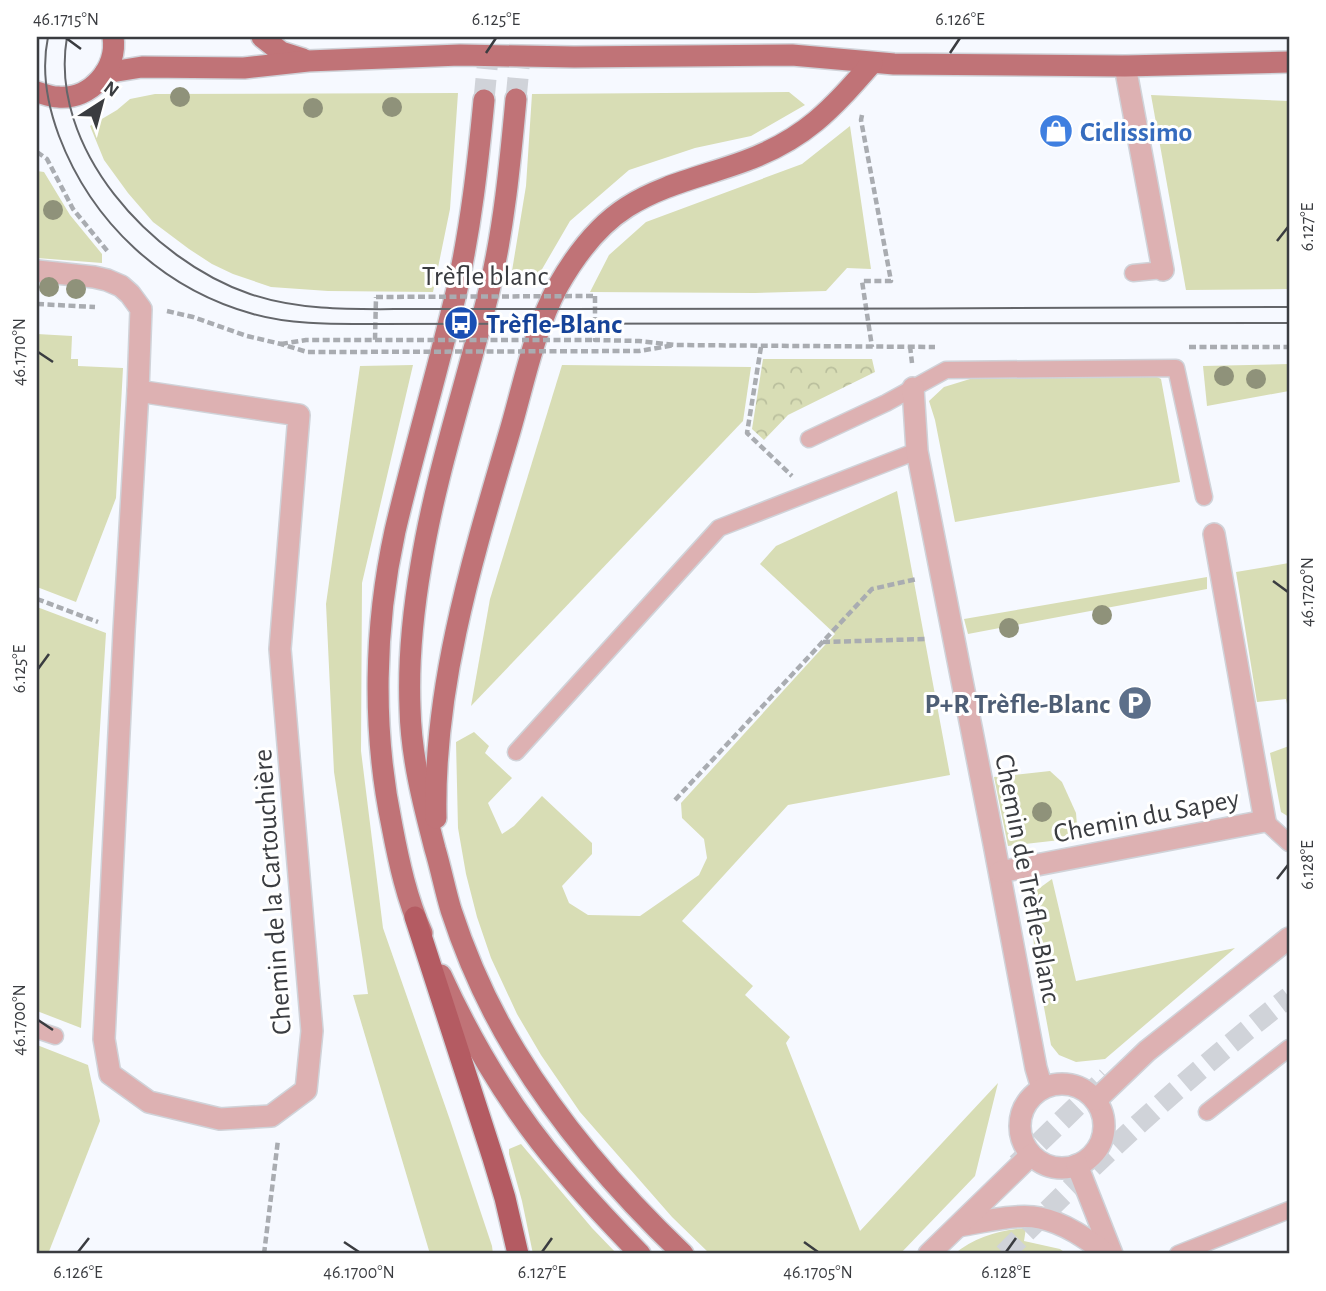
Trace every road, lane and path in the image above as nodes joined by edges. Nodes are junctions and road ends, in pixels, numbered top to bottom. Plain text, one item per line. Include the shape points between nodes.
1 (113, 37) edge
2 (262, 37) edge
3 (820, 47) edge
4 (309, 61) junction
5 (1289, 62) edge
6 (872, 63) junction
7 (1125, 66) junction
8 (105, 73) junction
9 (37, 92) edge
10 (516, 99) tunnel mouth
11 (484, 100) tunnel mouth
12 (863, 110) dead end
13 (37, 152) edge
14 (109, 253) dead end
15 (1163, 270) joint
16 (37, 271) edge
17 (1133, 273) dead end
18 (375, 340) junction
19 (595, 340) junction
20 (675, 345) junction
21 (872, 347) dead end
22 (913, 388) junction
23 (138, 391) junction
24 (809, 439) dead end
25 (917, 451) junction
26 (810, 493) junction
27 (1204, 497) dead end
28 (1214, 534) dead end
29 (921, 578) dead end
30 (37, 599) edge
31 (124, 631) junction
32 (931, 638) dead end
33 (822, 642) junction
34 (516, 752) dead end
35 (675, 800) dead end
36 (1265, 821) junction
37 (1289, 843) edge
38 (1000, 872) junction
39 (442, 873) junction
40 (415, 916) junction
41 (1289, 938) edge
42 (37, 1030) edge
43 (55, 1036) dead end
44 (1289, 1048) edge
45 (1042, 1088) junction
46 (1096, 1100) junction
47 (1207, 1112) dead end
48 (271, 1116) junction
49 (1031, 1155) junction
50 (1077, 1165) junction
51 (1289, 1210) edge
52 (959, 1226) junction
53 (264, 1254) edge
54 (518, 1254) edge
55 (640, 1254) edge
56 (683, 1254) edge
57 (929, 1254) edge
58 (1109, 1254) edge
59 (1178, 1254) edge

1 - 8 main road via 115,51
2 - 4 main road via 281,52
3 - 4 main road via 792,55 460,55
3 - 6 main road
4 - 8 main road via 244,68 142,67
5 - 7 main road
6 - 7 main road
6 - 39 main road via 833,108 792,139 627,207 588,242 557,288 538,334 485,515 444,693 436,785
7 - 15 street
8 - 9 main road via 78,95 60,98
10 - 39 main road via 508,183 490,288 429,521 411,638 413,746
11 - 40 main road via 476,185 457,287 395,532 381,627 384,780 398,859
12 - 21 path via 861,120 891,281 862,281
13 - 14 path via 47,159 74,209
15 - 17 lane
16 - 23 street via 100,278 130,294 141,309
18 - 19 path, bridge
18 - 19 path, Trèfle blanc, bridge via 376,296 595,296
18 - 20 path, bridge via 281,344 307,352 639,351
19 - 20 path, bridge
20 - 26 path via 758,347 747,433
22 - 24 lane
22 - 25 street, Chemin de Trèfle-Blanc
22 - 27 lane via 946,370 1176,368
23 - 31 street
23 - 48 street, Chemin de la Cartouchière via 299,415 280,649 312,1031 306,1090
25 - 26 lane
25 - 38 street, Chemin de Trèfle-Blanc
26 - 34 lane via 719,528
28 - 36 street, Chemin du Sapey
29 - 33 path via 872,589
30 - 31 path
31 - 48 street via 104,1039 110,1074 149,1102 220,1119
32 - 33 path
33 - 35 path
36 - 37 lane
36 - 38 street, Chemin du Sapey
38 - 45 street, Chemin de Trèfle-Blanc
39 - 56 main road via 462,939 516,1052 579,1141
40 - 54 highway via 506,1198
40 - 55 main road via 472,1038 512,1102 562,1169
41 - 46 street via 1147,1051
42 - 43 lane
44 - 47 lane
45 - 46 street via 1071,1084
45 - 49 street via 1030,1097 1019,1126
46 - 50 street via 1104,1125 1102,1137 1097,1149
48 - 53 path via 279,1142
49 - 50 street via 1053,1167
49 - 52 street
50 - 58 street
51 - 59 lane
52 - 57 street
52 - 58 street via 1038,1217 1061,1225

